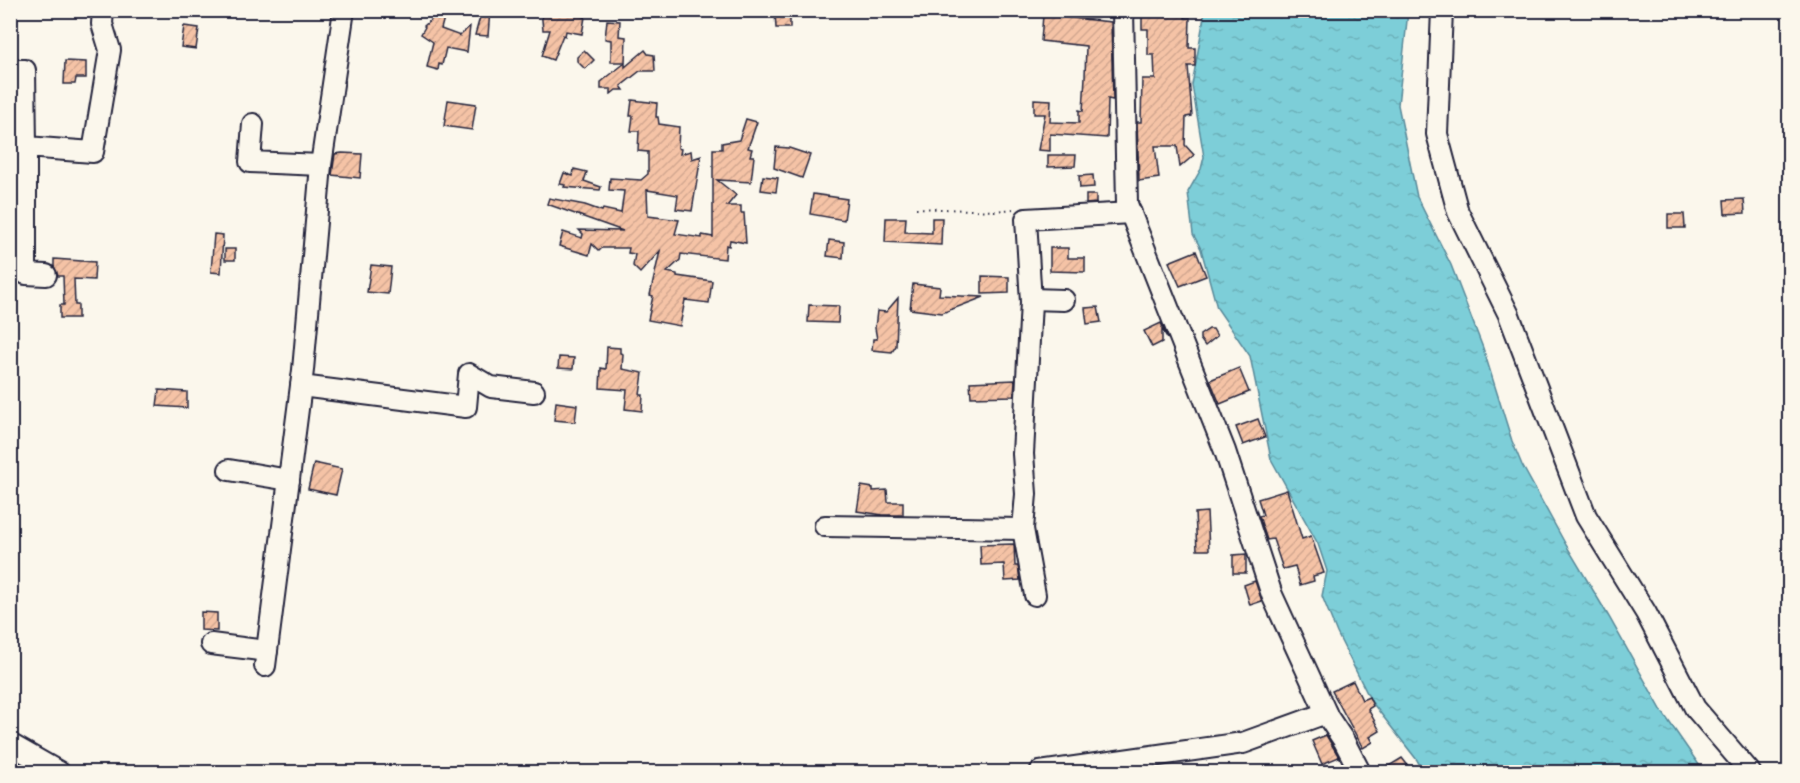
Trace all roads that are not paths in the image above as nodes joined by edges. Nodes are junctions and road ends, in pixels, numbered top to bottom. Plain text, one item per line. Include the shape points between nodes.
1 (103, 10) edge
2 (344, 10) edge
3 (1123, 10) edge
4 (1442, 10) edge
5 (10, 70) edge
6 (253, 124) dead end
7 (26, 147) junction
8 (321, 165) junction
9 (1131, 213) junction
10 (18, 247) edge
11 (46, 275) dead end
12 (1031, 299) junction
13 (1064, 300) dead end
14 (301, 386) junction
15 (534, 392) dead end
16 (229, 470) dead end
17 (289, 480) junction
18 (825, 526) dead end
19 (1023, 529) junction
20 (1035, 595) dead end
21 (211, 644) dead end
22 (1326, 713) junction
23 (10, 744) edge
24 (1157, 765) edge
25 (59, 772) edge
26 (1040, 772) edge
27 (1360, 772) edge
28 (1750, 772) edge

1 - 7 street via 102,24 110,50 93,152
2 - 8 street
3 - 9 street via 1127,204
4 - 28 street via 1437,134 1458,212 1509,315 1586,516 1646,613 1695,708
5 - 7 street via 25,70
6 - 8 street via 250,162
7 - 10 street
8 - 14 street
9 - 12 street via 1026,219
9 - 22 street via 1224,451 1272,595
10 - 11 street via 26,274
12 - 13 street
12 - 19 street
14 - 15 street via 466,407 469,374 490,387
14 - 17 street
16 - 17 street
17 - 21 street via 266,658
18 - 19 street
19 - 20 street
22 - 24 street via 1243,743
22 - 27 street
23 - 25 street
24 - 26 street

